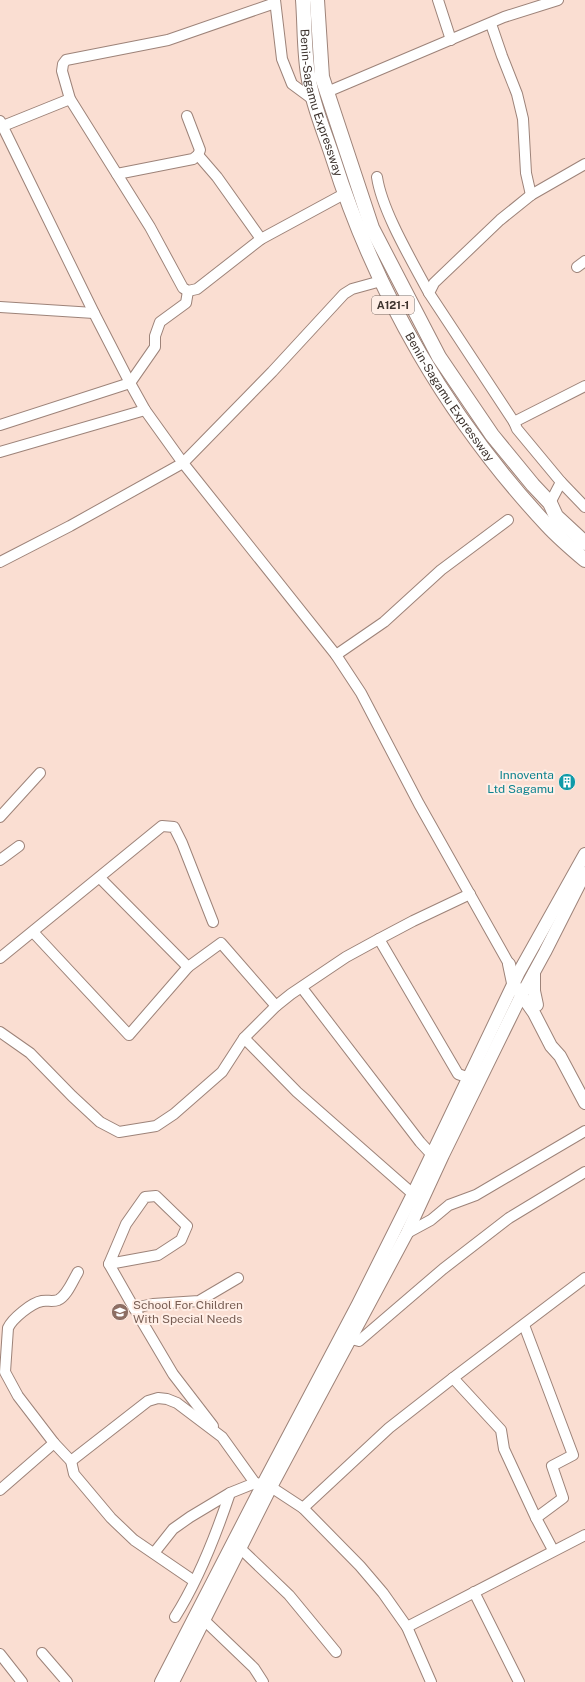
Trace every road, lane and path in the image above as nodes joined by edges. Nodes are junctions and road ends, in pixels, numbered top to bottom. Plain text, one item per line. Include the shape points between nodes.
1 (303, 0) edge
2 (317, 0) edge
3 (438, 0) edge
4 (558, 0) edge
5 (275, 1) edge
6 (491, 24) junction
7 (451, 40) junction
8 (327, 92) junction
9 (70, 99) junction
10 (315, 101) junction
11 (187, 116) dead end
12 (2, 124) edge
13 (198, 155) junction
14 (585, 164) edge
15 (117, 174) junction
16 (377, 177) dead end
17 (344, 194) junction
18 (531, 195) junction
19 (261, 239) junction
20 (381, 281) junction
21 (188, 291) junction
22 (429, 293) junction
23 (0, 306) edge
24 (94, 313) junction
25 (130, 384) junction
26 (585, 386) edge
27 (145, 410) junction
28 (514, 422) junction
29 (0, 425) edge
30 (0, 452) edge
31 (183, 462) junction
32 (561, 482) junction
33 (550, 503) junction
34 (585, 507) edge
35 (508, 520) dead end
36 (585, 543) edge
37 (585, 560) edge
38 (0, 562) edge
39 (336, 655) junction
40 (40, 773) dead end
41 (0, 816) edge
42 (20, 846) dead end
43 (585, 854) edge
44 (0, 860) edge
45 (585, 873) edge
46 (100, 878) junction
47 (470, 894) junction
48 (213, 922) dead end
49 (33, 932) junction
50 (379, 939) junction
51 (0, 958) edge
52 (509, 964) junction
53 (188, 966) junction
54 (535, 970) junction
55 (519, 972) junction
56 (513, 983) junction
57 (527, 984) junction
58 (302, 988) junction
59 (521, 996) junction
60 (276, 1006) junction
61 (536, 1009) junction
62 (510, 1019) junction
63 (0, 1032) edge
64 (244, 1038) junction
65 (469, 1078) junction
66 (585, 1103) edge
67 (585, 1131) edge
68 (432, 1155) junction
69 (585, 1172) edge
70 (413, 1194) junction
71 (407, 1233) junction
72 (109, 1264) junction
73 (78, 1272) dead end
74 (238, 1278) dead end
75 (585, 1278) edge
76 (134, 1308) junction
77 (524, 1325) junction
78 (351, 1339) junction
79 (2, 1372) edge
80 (452, 1378) junction
81 (222, 1437) junction
82 (54, 1443) junction
83 (71, 1461) junction
84 (263, 1485) junction
85 (0, 1490) edge
86 (230, 1493) junction
87 (303, 1508) junction
88 (536, 1518) junction
89 (585, 1535) edge
90 (241, 1549) junction
91 (554, 1550) junction
92 (154, 1553) junction
93 (194, 1581) junction
94 (474, 1592) junction
95 (175, 1617) dead end
96 (204, 1620) junction
97 (407, 1627) junction
98 (42, 1652) dead end
99 (336, 1652) dead end
100 (0, 1654) edge
101 (22, 1682) edge
102 (67, 1682) edge
103 (162, 1682) edge
104 (173, 1682) edge
105 (263, 1682) edge
106 (431, 1682) edge
107 (519, 1682) edge

1 - 10 highway, Benin-Sagamu Expressway / A121-1 via 309,80
2 - 8 highway, Benin-Sagamu Expressway / A121-1 via 322,76
3 - 7 street
4 - 6 street via 504,17
5 - 9 street via 168,40 66,60 62,64 62,71
5 - 10 street via 282,59 289,78 292,84
6 - 7 street
6 - 18 street via 517,94 523,119 526,173
7 - 8 street
8 - 33 highway, Benin-Sagamu Expressway / A121-1 via 372,228 439,357 492,435
9 - 12 street
9 - 15 street
10 - 17 highway, Benin-Sagamu Expressway / A121-1
11 - 13 street via 200,150
12 - 24 street
13 - 15 street via 193,160
13 - 19 street via 222,183
14 - 18 street
15 - 21 street via 150,227 183,288
16 - 22 street via 378,187 392,220
17 - 19 street
17 - 20 highway, Benin-Sagamu Expressway / A121-1
18 - 22 street via 500,220 434,283
19 - 21 street via 197,289
20 - 31 street via 352,289 344,294
20 - 37 highway, Benin-Sagamu Expressway / A121-1 via 428,369 458,416 548,526
21 - 25 street via 186,303 160,322 155,336 155,347
22 - 28 street
23 - 24 street
24 - 25 street
25 - 27 street
25 - 29 street
26 - 28 street
27 - 30 street
27 - 31 street
28 - 32 street
31 - 38 street
31 - 39 street
32 - 33 street
32 - 34 street
33 - 36 highway, Benin-Sagamu Expressway / A121-1 via 556,516
35 - 39 street via 441,570 384,622
39 - 47 street via 361,693
40 - 41 street
42 - 44 street
43 - 55 main road
45 - 54 main road
46 - 48 street via 162,826 174,828
46 - 49 street
46 - 53 street
47 - 50 street
47 - 52 street
49 - 51 street
49 - 53 street via 129,1035
50 - 58 street via 346,957
50 - 65 street via 458,1074
52 - 55 main road
52 - 56 main road
53 - 60 street via 222,942
54 - 57 main road
54 - 61 main road
55 - 56 main road
55 - 57 main road
56 - 59 main road
56 - 65 main road
57 - 59 main road
57 - 61 main road
58 - 60 street
58 - 68 street
59 - 61 main road
59 - 62 main road
60 - 64 street
61 - 62 main road
61 - 66 main road via 558,1043 560,1056
62 - 71 main road
63 - 64 street via 30,1053 100,1122 119,1132 156,1126 174,1114 222,1072
64 - 70 street via 297,1092
65 - 68 main road
67 - 71 street via 476,1195 449,1205 431,1220
68 - 70 main road
69 - 78 street via 509,1218 443,1269 359,1341
70 - 84 main road
71 - 78 main road
72 - 72 street via 158,1255 181,1240 187,1226 156,1196 145,1197 126,1224
72 - 76 street
73 - 79 street via 58,1300 37,1303 11,1321
74 - 76 street via 200,1301
75 - 77 street
76 - 81 street via 173,1374
77 - 80 street
77 - 88 street via 573,1455 552,1466 563,1498
78 - 84 main road
79 - 82 street
80 - 87 street via 389,1428
80 - 88 street via 501,1430 504,1449
81 - 83 street via 177,1403 158,1398 148,1402
81 - 84 street
82 - 83 street
82 - 85 street
83 - 92 street via 74,1474 111,1518 134,1540
84 - 86 street
84 - 87 street
84 - 90 main road
84 - 103 main road
86 - 92 street via 174,1529
86 - 93 street via 217,1533
87 - 97 street via 360,1566
88 - 91 street
89 - 91 street
90 - 96 main road
90 - 99 street via 289,1595
91 - 94 street
92 - 93 street
93 - 95 street
94 - 97 street
94 - 107 street
96 - 104 main road
96 - 105 street via 254,1668
97 - 106 street
98 - 102 street
100 - 101 street

